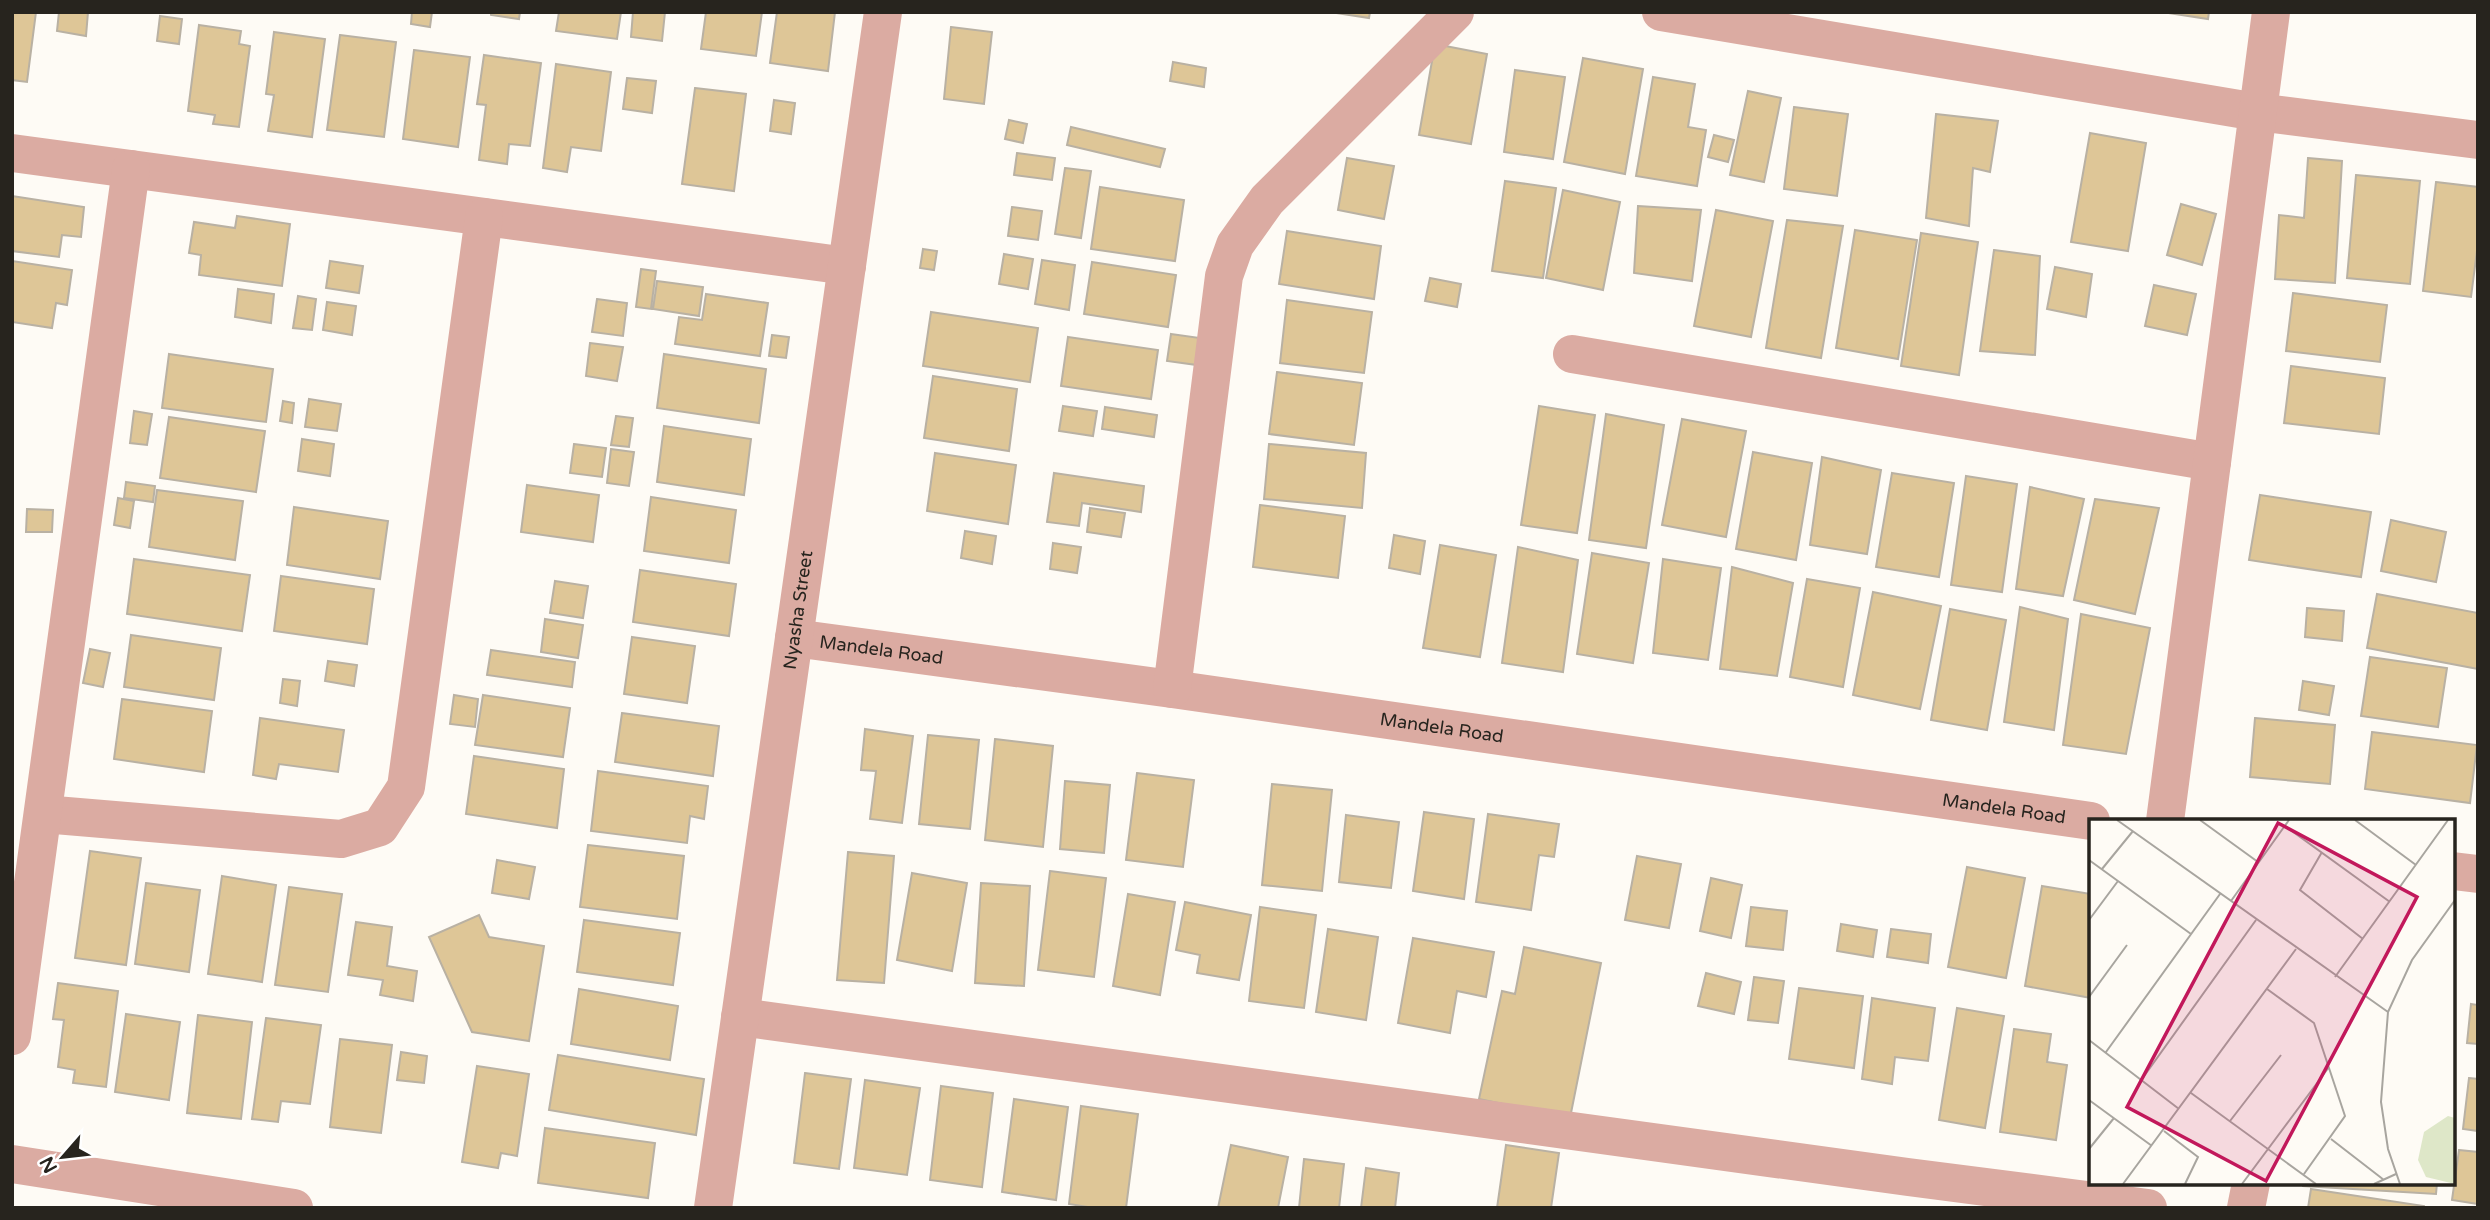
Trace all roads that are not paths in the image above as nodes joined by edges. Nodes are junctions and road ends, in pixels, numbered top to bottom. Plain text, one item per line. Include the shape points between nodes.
1 (883, 12) edge
2 (1455, 12) edge
3 (1661, 12) edge
4 (2271, 12) edge
5 (2257, 113) junction
6 (2478, 141) edge
7 (12, 153) edge
8 (131, 169) junction
9 (484, 217) junction
10 (847, 266) junction
11 (1572, 355) dead end
12 (2211, 462) junction
13 (794, 638) junction
14 (1172, 689) junction
15 (43, 814) junction
16 (2165, 819) edge
17 (2089, 821) edge
18 (2455, 871) edge
19 (2478, 874) edge
20 (740, 1017) junction
21 (12, 1036) edge
22 (12, 1164) edge
23 (2251, 1185) edge
24 (294, 1208) edge
25 (713, 1208) edge
26 (2148, 1208) edge
27 (2246, 1208) edge

1 - 10 street, Nyasha Street
2 - 14 street via 1267,200 1235,245 1224,276
3 - 5 street
4 - 5 street
5 - 6 street
5 - 12 street
7 - 8 street
8 - 9 street
8 - 15 street
9 - 10 street
9 - 15 street via 406,787 380,827 341,839
10 - 13 street, Nyasha Street
11 - 12 street
12 - 16 street
13 - 14 street, Mandela Road
13 - 20 street, Nyasha Street
14 - 17 street, Mandela Road
15 - 21 street
18 - 19 street
20 - 25 street, Nyasha Street
20 - 26 street
22 - 24 street
23 - 27 street

